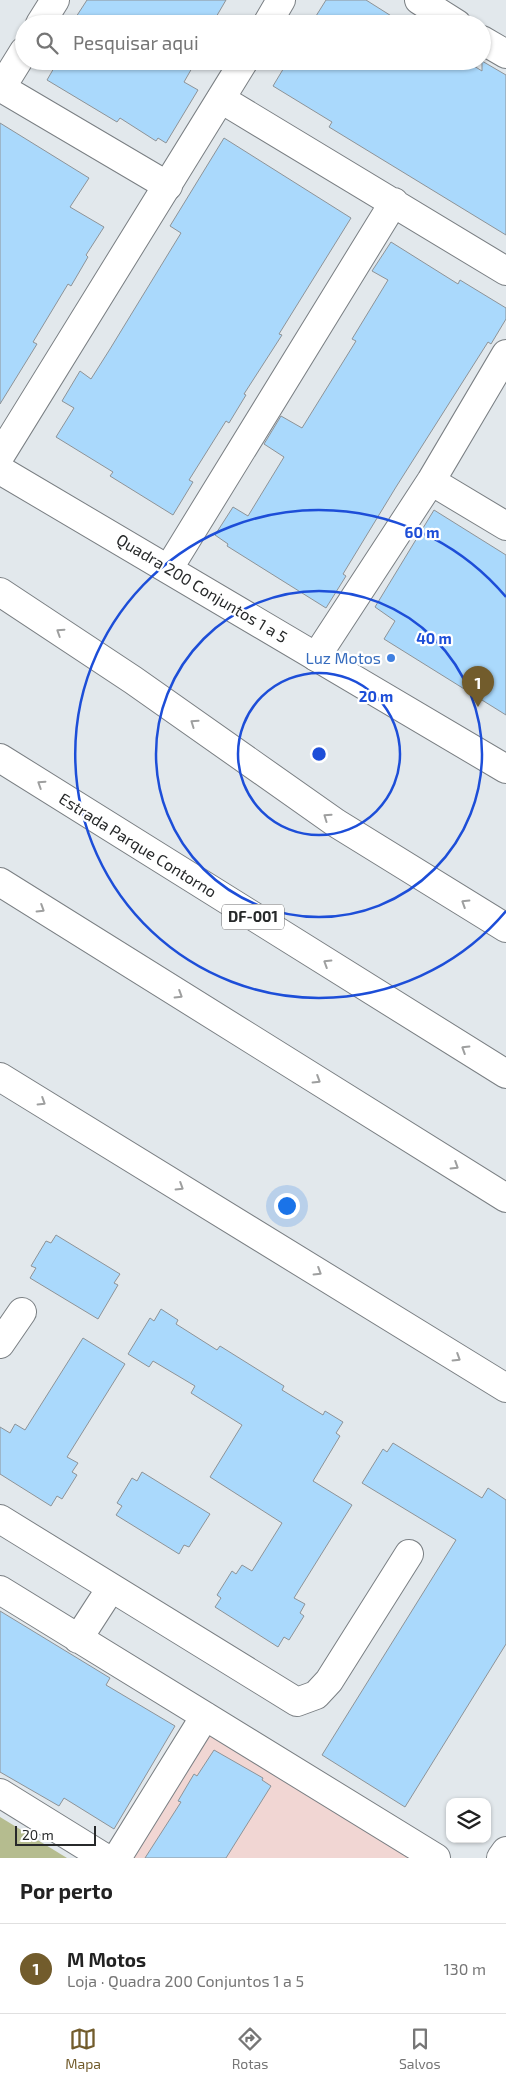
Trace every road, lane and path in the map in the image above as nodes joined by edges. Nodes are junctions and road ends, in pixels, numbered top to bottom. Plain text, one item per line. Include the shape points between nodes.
1 (54, 0) edge
2 (282, 0) edge
3 (419, 0) edge
4 (45, 15) edge
5 (273, 15) edge
6 (443, 15) edge
7 (491, 45) edge
8 (506, 54) edge
9 (15, 65) edge
10 (239, 70) edge
11 (1, 87) edge
12 (221, 99) junction
13 (168, 186) junction
14 (394, 202) junction
15 (506, 270) edge
16 (506, 354) edge
17 (0, 456) edge
18 (0, 470) edge
19 (431, 481) junction
20 (506, 526) edge
21 (170, 568) junction
22 (0, 592) edge
23 (316, 657) junction
24 (0, 758) edge
25 (506, 769) edge
26 (0, 882) edge
27 (506, 928) edge
28 (506, 1074) edge
29 (0, 1076) edge
30 (506, 1198) edge
31 (22, 1312) dead end
32 (0, 1344) edge
33 (506, 1388) edge
34 (0, 1519) edge
35 (409, 1554) dead end
36 (111, 1588) junction
37 (0, 1590) edge
38 (78, 1639) junction
39 (205, 1716) junction
40 (0, 1793) edge
41 (506, 1851) edge
42 (105, 1858) edge
43 (117, 1858) edge
44 (436, 1858) edge
45 (501, 1858) edge

1 - 4 main road
2 - 5 main road
3 - 6 main road
7 - 8 main road
9 - 11 main road
10 - 12 main road
11 - 13 main road
12 - 13 main road
12 - 14 main road
13 - 17 main road
14 - 15 main road
14 - 21 main road
16 - 19 main road
18 - 21 main road, Quadra 200 Conjuntos 1 a 5
19 - 20 main road
19 - 23 main road
21 - 23 main road, Quadra 200 Conjuntos 1 a 5
27 -> 22 main road via 336,823 133,680
23 - 25 main road, Quadra 200 Conjuntos 1 a 5
28 -> 24 main road, Estrada Parque Contorno / DF-001
26 -> 30 main road
29 -> 33 main road
31 - 32 main road
34 - 36 main road
35 - 36 main road via 329,1681 316,1695 297,1702
36 - 38 main road
37 - 38 main road
38 - 39 main road
39 - 43 main road
39 - 44 main road
40 - 42 main road
41 - 45 main road

